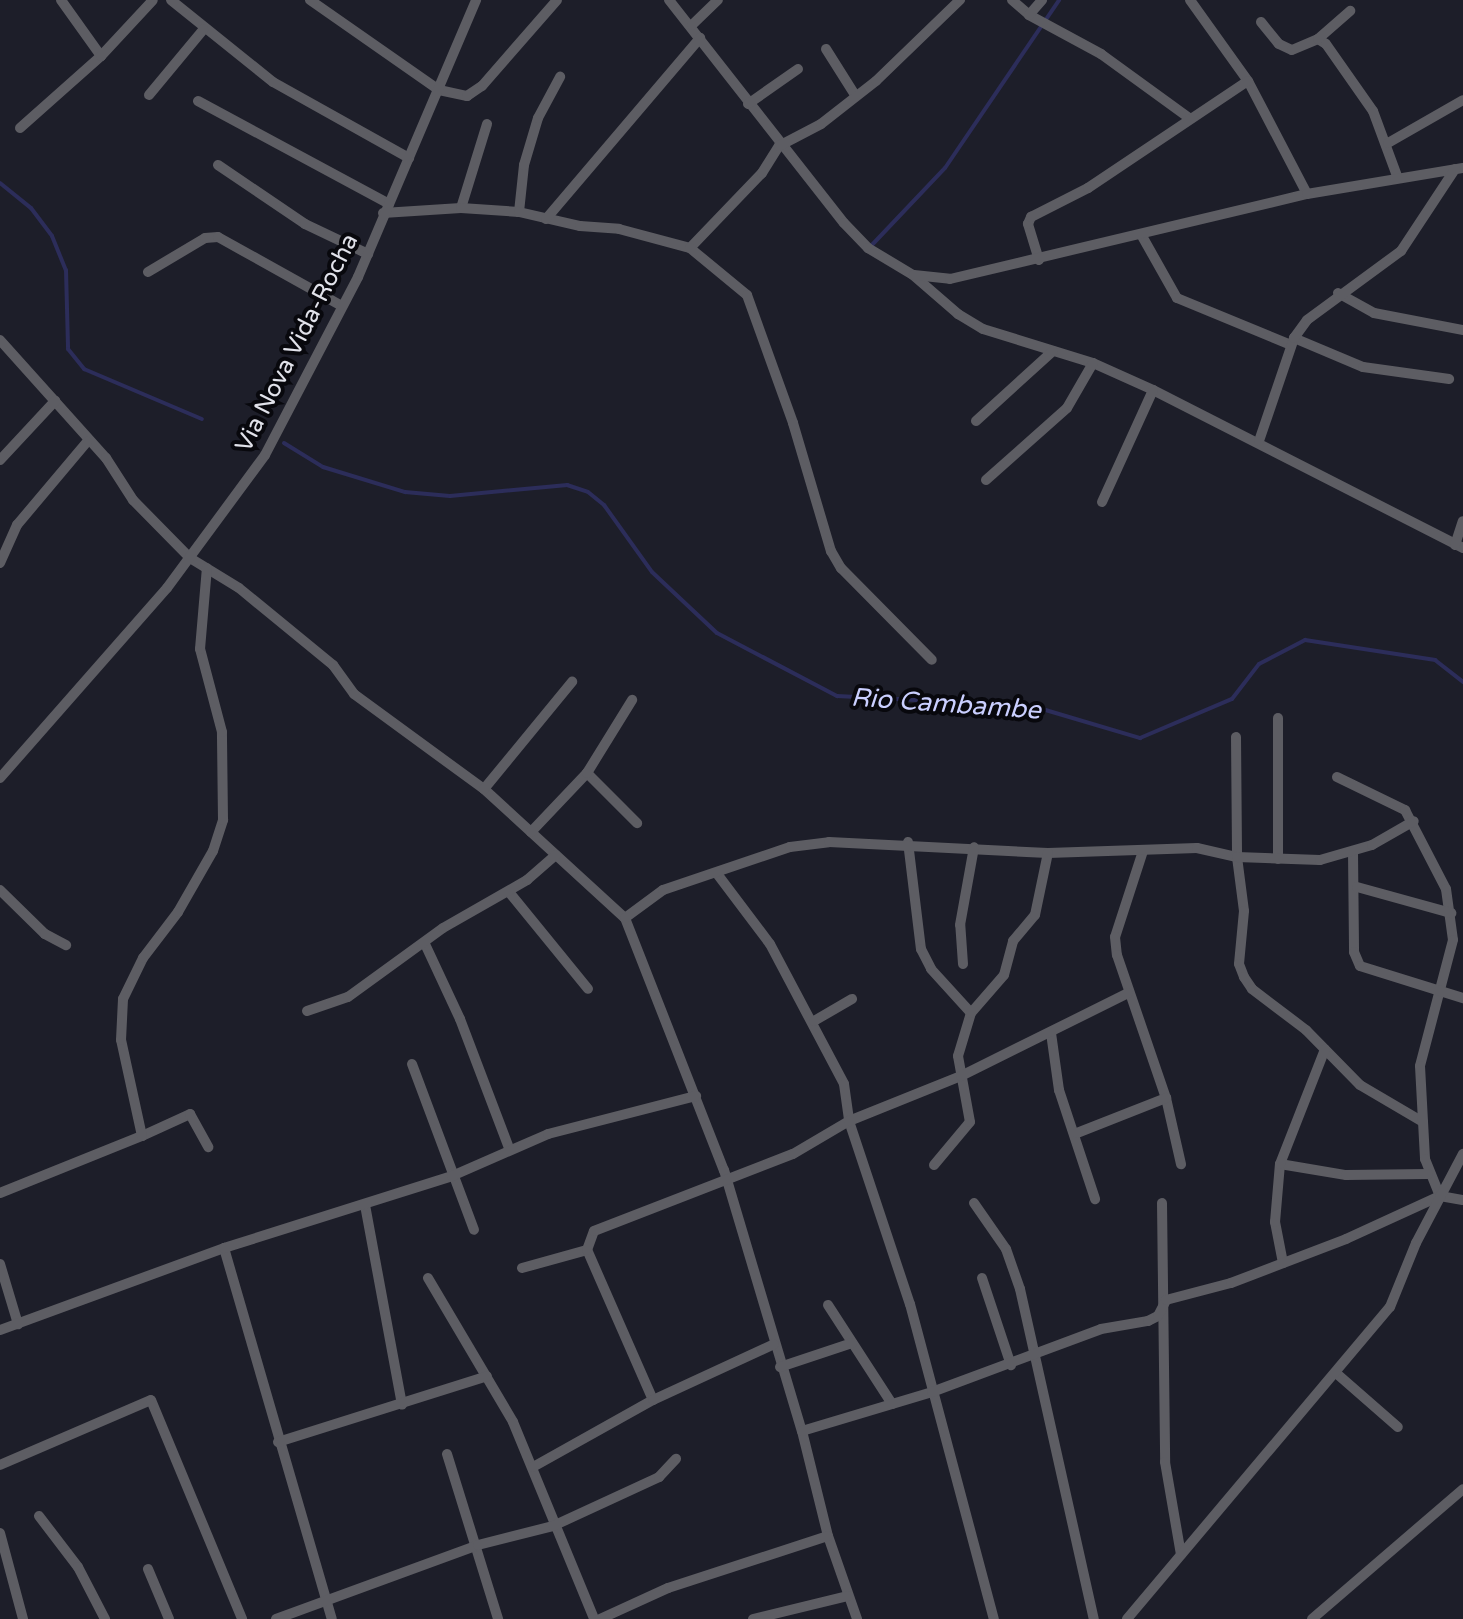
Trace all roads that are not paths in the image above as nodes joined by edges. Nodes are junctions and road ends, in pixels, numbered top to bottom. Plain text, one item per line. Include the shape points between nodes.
1 (61, 0) edge
2 (153, 0) edge
3 (171, 0) edge
4 (310, 0) edge
5 (476, 0) edge
6 (557, 0) edge
7 (669, 0) edge
8 (718, 0) edge
9 (960, 0) edge
10 (1012, 0) edge
11 (1042, 0) edge
12 (1190, 0) edge
13 (1350, 11) dead end
14 (1029, 15) junction
15 (1261, 22) dead end
16 (692, 25) junction
17 (203, 30) junction
18 (700, 38) junction
19 (1318, 39) junction
20 (826, 49) dead end
21 (101, 56) junction
22 (798, 69) dead end
23 (560, 77) dead end
24 (1248, 81) junction
25 (439, 90) junction
26 (149, 95) dead end
27 (855, 95) junction
28 (1463, 100) edge
29 (198, 101) dead end
30 (748, 104) junction
31 (1189, 118) junction
32 (487, 124) dead end
33 (20, 128) dead end
34 (1388, 143) junction
35 (779, 146) junction
36 (409, 158) junction
37 (218, 165) dead end
38 (1459, 168) edge
39 (1397, 176) junction
40 (1307, 194) junction
41 (386, 208) junction
42 (461, 208) junction
43 (519, 212) junction
44 (546, 219) junction
45 (1142, 236) junction
46 (690, 248) junction
47 (368, 254) junction
48 (1039, 260) junction
49 (148, 272) dead end
50 (913, 275) junction
51 (1338, 293) junction
52 (342, 306) junction
53 (1463, 330) edge
54 (0, 340) edge
55 (1293, 342) junction
56 (1053, 351) junction
57 (1093, 363) junction
58 (1449, 379) dead end
59 (1153, 390) junction
60 (55, 401) junction
61 (976, 421) dead end
62 (1259, 441) junction
63 (87, 442) junction
64 (0, 460) edge
65 (986, 480) dead end
66 (1102, 502) dead end
67 (1463, 521) edge
68 (1459, 547) edge
69 (190, 558) junction
70 (0, 563) edge
71 (207, 568) junction
72 (932, 660) dead end
73 (572, 682) dead end
74 (632, 700) dead end
75 (1278, 718) dead end
76 (1236, 737) dead end
77 (587, 773) junction
78 (1337, 777) dead end
79 (0, 778) edge
80 (484, 789) junction
81 (1414, 821) junction
82 (637, 823) dead end
83 (531, 832) junction
84 (908, 842) junction
85 (974, 847) junction
86 (1143, 851) junction
87 (1353, 852) junction
88 (1048, 853) junction
89 (556, 855) junction
90 (1237, 857) junction
91 (1278, 859) junction
92 (718, 875) junction
93 (1357, 887) junction
94 (0, 890) edge
95 (509, 892) junction
96 (1451, 913) junction
97 (625, 918) junction
98 (425, 944) junction
99 (66, 945) dead end
100 (963, 964) dead end
101 (588, 989) dead end
102 (1440, 992) junction
103 (1128, 993) junction
104 (1463, 998) edge
105 (852, 999) dead end
106 (307, 1011) dead end
107 (971, 1013) junction
108 (814, 1021) junction
109 (1051, 1033) junction
110 (1325, 1049) junction
111 (412, 1064) dead end
112 (961, 1076) junction
113 (696, 1096) junction
114 (1166, 1098) junction
115 (849, 1121) junction
116 (1423, 1122) junction
117 (1077, 1133) junction
118 (142, 1136) junction
119 (208, 1147) dead end
120 (509, 1148) junction
121 (1463, 1154) edge
122 (1181, 1164) dead end
123 (1280, 1164) junction
124 (934, 1165) dead end
125 (1428, 1174) junction
126 (452, 1176) junction
127 (726, 1178) junction
128 (0, 1193) edge
129 (1440, 1196) junction
130 (1095, 1199) dead end
131 (1463, 1200) edge
132 (974, 1203) dead end
133 (1162, 1203) dead end
134 (365, 1205) junction
135 (474, 1230) dead end
136 (224, 1248) junction
137 (587, 1250) junction
138 (1283, 1263) junction
139 (0, 1264) edge
140 (522, 1268) dead end
141 (428, 1278) dead end
142 (982, 1278) dead end
143 (1166, 1300) junction
144 (828, 1305) dead end
145 (18, 1324) junction
146 (0, 1330) edge
147 (852, 1343) junction
148 (774, 1344) junction
149 (1038, 1355) junction
150 (1011, 1365) junction
151 (780, 1367) junction
152 (1336, 1373) junction
153 (487, 1376) junction
154 (932, 1392) junction
155 (653, 1400) junction
156 (892, 1404) junction
157 (402, 1405) junction
158 (1398, 1427) dead end
159 (802, 1431) junction
160 (278, 1442) junction
161 (447, 1454) dead end
162 (676, 1459) dead end
163 (0, 1465) edge
164 (533, 1467) junction
165 (1463, 1489) edge
166 (39, 1516) dead end
167 (553, 1526) junction
168 (0, 1533) edge
169 (828, 1536) junction
170 (478, 1545) junction
171 (1181, 1555) junction
172 (148, 1569) dead end
173 (848, 1596) junction
174 (326, 1600) junction
175 (23, 1619) edge
176 (105, 1619) edge
177 (169, 1619) edge
178 (242, 1619) edge
179 (276, 1619) edge
180 (332, 1619) edge
181 (498, 1619) edge
182 (597, 1619) edge
183 (753, 1619) edge
184 (857, 1619) edge
185 (994, 1619) edge
186 (1094, 1619) edge
187 (1127, 1619) edge
188 (1312, 1619) edge

1 - 21 street
2 - 21 street
3 - 17 street
4 - 25 street
5 - 25 street, Via Nova Vida-Rocha
6 - 25 street via 474,93 457,96
7 - 16 street
8 - 16 street
9 - 27 street
10 - 14 street
11 - 14 street
12 - 24 street
13 - 19 street
14 - 31 street via 1101,54
15 - 19 street via 1292,50
16 - 18 street
17 - 26 street
17 - 36 street via 273,82
18 - 30 street
18 - 44 street
19 - 34 street via 1361,91
20 - 27 street
21 - 33 street
22 - 30 street
23 - 43 street via 538,118 524,165
24 - 31 street
24 - 40 street
25 - 36 street, Via Nova Vida-Rocha
27 - 35 street via 821,124
28 - 34 street
29 - 41 street
30 - 35 street
31 - 48 street via 1088,188 1031,217 1028,224
32 - 42 street
34 - 39 street
35 - 46 street via 762,173
35 - 50 street via 868,248
36 - 41 street, Via Nova Vida-Rocha
37 - 47 street via 305,224
38 - 39 street
38 - 51 street via 1401,251
39 - 40 street
40 - 45 street
41 - 42 street
41 - 47 street, Via Nova Vida-Rocha
42 - 43 street
43 - 44 street
44 - 46 street via 619,229
45 - 48 street
45 - 55 street via 1177,298
46 - 72 street via 747,295 831,551 841,568
47 - 52 street, Via Nova Vida-Rocha
48 - 50 street via 950,279
49 - 52 street via 205,238 218,237
50 - 56 street via 983,329
51 - 53 street via 1374,313
51 - 55 street
52 - 69 street, Via Nova Vida-Rocha via 265,455
54 - 60 street
55 - 58 street via 1363,367
55 - 62 street
56 - 57 street
56 - 61 street
57 - 59 street
57 - 65 street via 1067,408
59 - 62 street
59 - 66 street
60 - 63 street
60 - 64 street
62 - 68 street
63 - 69 street
63 - 70 street via 17,525
67 - 68 street
69 - 71 street
69 - 79 street, Via Nova Vida-Rocha
71 - 80 street via 333,665 362,701
71 - 118 street via 200,649 222,732 223,820 213,851 178,912 143,958 123,999 121,1040
73 - 80 street
74 - 77 street
75 - 91 street
76 - 90 street
77 - 82 street
77 - 83 street
78 - 81 street via 1391,801
80 - 83 street
81 - 87 street
81 - 96 street via 1446,889
83 - 89 street
84 - 85 street
84 - 92 street via 790,847
84 - 107 street via 921,949 931,969
85 - 88 street
85 - 100 street via 960,925
86 - 88 street
86 - 90 street via 1197,848
86 - 103 street via 1115,937
87 - 91 street via 1320,860
87 - 93 street
88 - 107 street via 1035,915 1013,941 1004,975
89 - 95 street
89 - 97 street
90 - 91 street
90 - 110 street via 1244,977
92 - 97 street via 663,890
92 - 108 street via 770,944
93 - 96 street
93 - 102 street via 1354,952 1360,966
94 - 99 street via 45,934
95 - 98 street via 443,928
95 - 101 street
96 - 102 street via 1453,940
97 - 113 street
98 - 106 street via 348,997
98 - 120 street
102 - 104 street
102 - 116 street via 1420,1066
103 - 109 street
103 - 114 street
105 - 108 street
107 - 112 street via 958,1056
108 - 115 street via 844,1084
109 - 112 street
109 - 117 street via 1059,1090
110 - 116 street via 1360,1085
110 - 123 street
111 - 126 street
112 - 115 street
112 - 124 street via 970,1122
113 - 120 street
113 - 127 street
114 - 117 street
114 - 122 street
115 - 127 street via 793,1154
115 - 154 street via 910,1304
116 - 125 street
117 - 130 street
118 - 119 street via 190,1114
118 - 128 street
120 - 126 street
121 - 129 street
123 - 125 street via 1346,1175
123 - 138 street via 1275,1222
125 - 129 street
126 - 134 street
126 - 135 street
127 - 137 street via 594,1231
127 - 148 street
129 - 131 street
129 - 138 street
129 - 152 street via 1390,1307
132 - 149 street via 1006,1249
133 - 143 street
134 - 136 street
134 - 157 street
136 - 145 street
136 - 160 street
137 - 140 street
137 - 155 street
138 - 143 street
139 - 145 street
141 - 153 street
142 - 150 street
143 - 149 street via 1158,1316 1148,1321 1101,1329
143 - 171 street via 1165,1462
144 - 147 street
145 - 146 street
147 - 151 street
147 - 156 street
148 - 151 street
148 - 155 street
149 - 150 street
149 - 186 street
150 - 154 street
151 - 159 street
152 - 158 street
152 - 171 street
153 - 157 street
153 - 164 street
154 - 156 street
154 - 185 street
155 - 164 street
156 - 159 street
157 - 160 street
159 - 169 street
160 - 174 street
161 - 170 street
162 - 167 street via 659,1477
163 - 178 street via 151,1400
164 - 167 street
165 - 188 street
166 - 176 street via 78,1567
167 - 170 street
167 - 182 street
168 - 175 street
169 - 173 street
169 - 182 street via 668,1588
170 - 174 street
170 - 181 street
171 - 187 street
172 - 177 street
173 - 183 street
173 - 184 street
174 - 179 street
174 - 180 street

